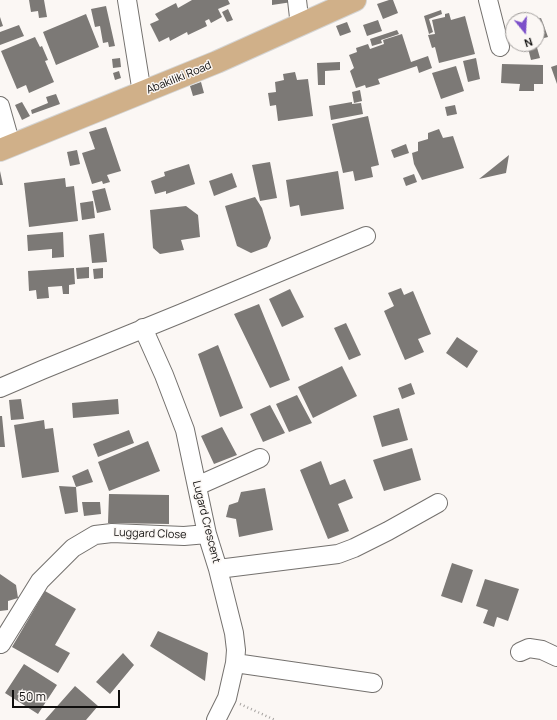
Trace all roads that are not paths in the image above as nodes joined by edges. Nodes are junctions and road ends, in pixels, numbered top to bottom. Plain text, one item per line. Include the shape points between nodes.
1 (127, 0) edge
2 (297, 0) edge
3 (355, 0) edge
4 (488, 0) edge
5 (300, 26) junction
6 (500, 47) dead end
7 (142, 93) junction
8 (0, 106) edge
9 (5, 147) edge
10 (366, 236) dead end
11 (144, 328) junction
12 (0, 388) edge
13 (260, 458) dead end
14 (197, 486) junction
15 (438, 503) dead end
16 (207, 534) junction
17 (218, 569) junction
18 (1, 644) edge
19 (520, 652) dead end
20 (557, 657) edge
21 (236, 663) junction
22 (373, 683) dead end
23 (216, 720) edge

1 - 7 street
2 - 5 street
3 - 5 main road, Abakiliki Road
4 - 6 street
5 - 7 main road, Abakiliki Road
7 - 9 main road, Abakiliki Road
8 - 9 street
10 - 11 street
11 - 12 street
11 - 14 street, Lugard Crescent via 185,430
13 - 14 street
14 - 16 street, Lugard Crescent
15 - 17 street via 388,531 338,554
16 - 17 street, Lugard Crescent
16 - 18 street, Luggard Close via 95,535 73,548 40,581
17 - 21 street, Lugard Crescent via 234,633
19 - 20 street via 529,648 542,650
21 - 22 street
21 - 23 street, Lugard Crescent via 227,698

